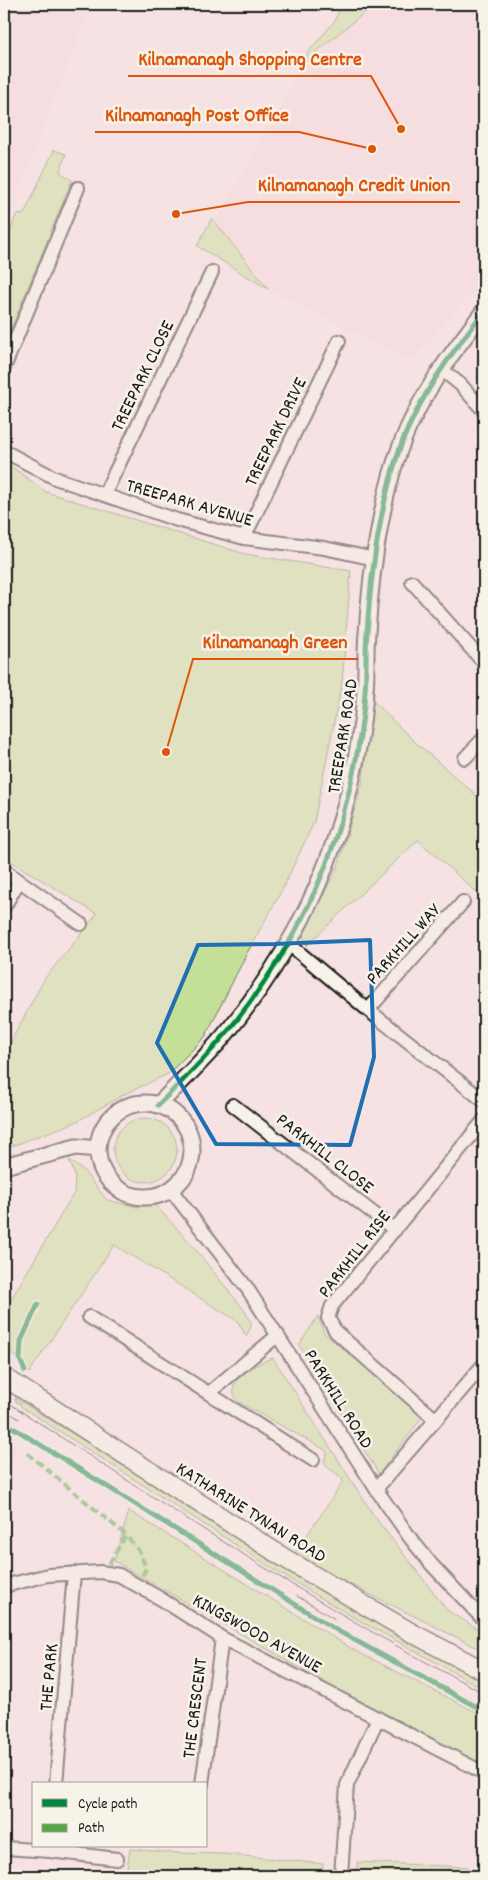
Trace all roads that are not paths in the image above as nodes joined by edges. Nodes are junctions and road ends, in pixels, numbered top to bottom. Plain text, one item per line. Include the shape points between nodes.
1 (78, 188) dead end
2 (212, 272) dead end
3 (484, 311) edge
4 (339, 341) dead end
5 (4, 368) edge
6 (440, 368) junction
7 (484, 410) edge
8 (4, 451) edge
9 (104, 495) junction
10 (244, 538) junction
11 (375, 560) junction
12 (412, 582) dead end
13 (484, 663) edge
14 (484, 738) edge
15 (465, 758) dead end
16 (4, 870) edge
17 (19, 881) junction
18 (464, 902) dead end
19 (4, 907) edge
20 (81, 924) dead end
21 (289, 944) junction
22 (368, 1010) junction
23 (484, 1101) edge
24 (158, 1105) junction
25 (233, 1105) dead end
26 (484, 1120) edge
27 (98, 1149) junction
28 (4, 1166) edge
29 (171, 1190) junction
30 (395, 1230) junction
31 (89, 1317) dead end
32 (278, 1335) junction
33 (484, 1364) edge
34 (4, 1377) edge
35 (209, 1393) junction
36 (436, 1420) junction
37 (313, 1460) dead end
38 (376, 1489) junction
39 (74, 1573) junction
40 (4, 1586) edge
41 (484, 1619) edge
42 (222, 1638) junction
43 (484, 1671) edge
44 (378, 1718) junction
45 (484, 1773) edge
46 (56, 1782) edge
47 (202, 1782) edge
48 (4, 1848) edge
49 (51, 1849) edge
50 (117, 1859) dead end
51 (340, 1876) edge

1 - 5 street
2 - 9 street, TREEPARK CLOSE
3 - 6 street, TREEPARK ROAD
4 - 10 street, TREEPARK DRIVE
6 - 7 street
6 - 11 street, TREEPARK ROAD via 412,419 391,475
8 - 9 street, TREEPARK AVENUE via 55,478
9 - 10 street, TREEPARK AVENUE
10 - 11 street, TREEPARK AVENUE via 324,548
11 - 21 street, TREEPARK ROAD via 367,634 366,692 342,817 318,885
12 - 13 street
14 - 15 street
16 - 17 street
17 - 19 street
17 - 20 street
18 - 22 street, PARKHILL WAY
21 - 22 street, PARKHILL WAY
21 - 24 street, TREEPARK ROAD via 229,1030
22 - 23 street, PARKHILL WAY
24 - 27 street via 137,1104 118,1112 104,1128
24 - 29 street via 181,1120 191,1142 188,1170
25 - 30 street, PARKHILL CLOSE
26 - 30 street, PARKHILL RISE
27 - 28 street via 76,1147
27 - 29 street via 105,1175 122,1191 148,1198
29 - 32 street, PARKHILL ROAD via 247,1288
30 - 36 street, PARKHILL RISE via 332,1306 328,1318 336,1332
31 - 35 street
32 - 35 street
32 - 38 street, PARKHILL ROAD
33 - 36 street
34 - 43 main road, KATHARINE TYNAN ROAD via 286,1559
35 - 37 street
36 - 38 street
38 - 41 street, PARKHILL ROAD via 432,1565
39 - 40 street, KINGSWOOD AVENUE via 48,1575
39 - 42 street, KINGSWOOD AVENUE via 119,1575
39 - 46 street, THE PARK
42 - 44 street, KINGSWOOD AVENUE
42 - 47 street, THE CRESCENT
44 - 45 street, KINGSWOOD AVENUE
44 - 51 street via 347,1785
48 - 49 street
49 - 50 street

